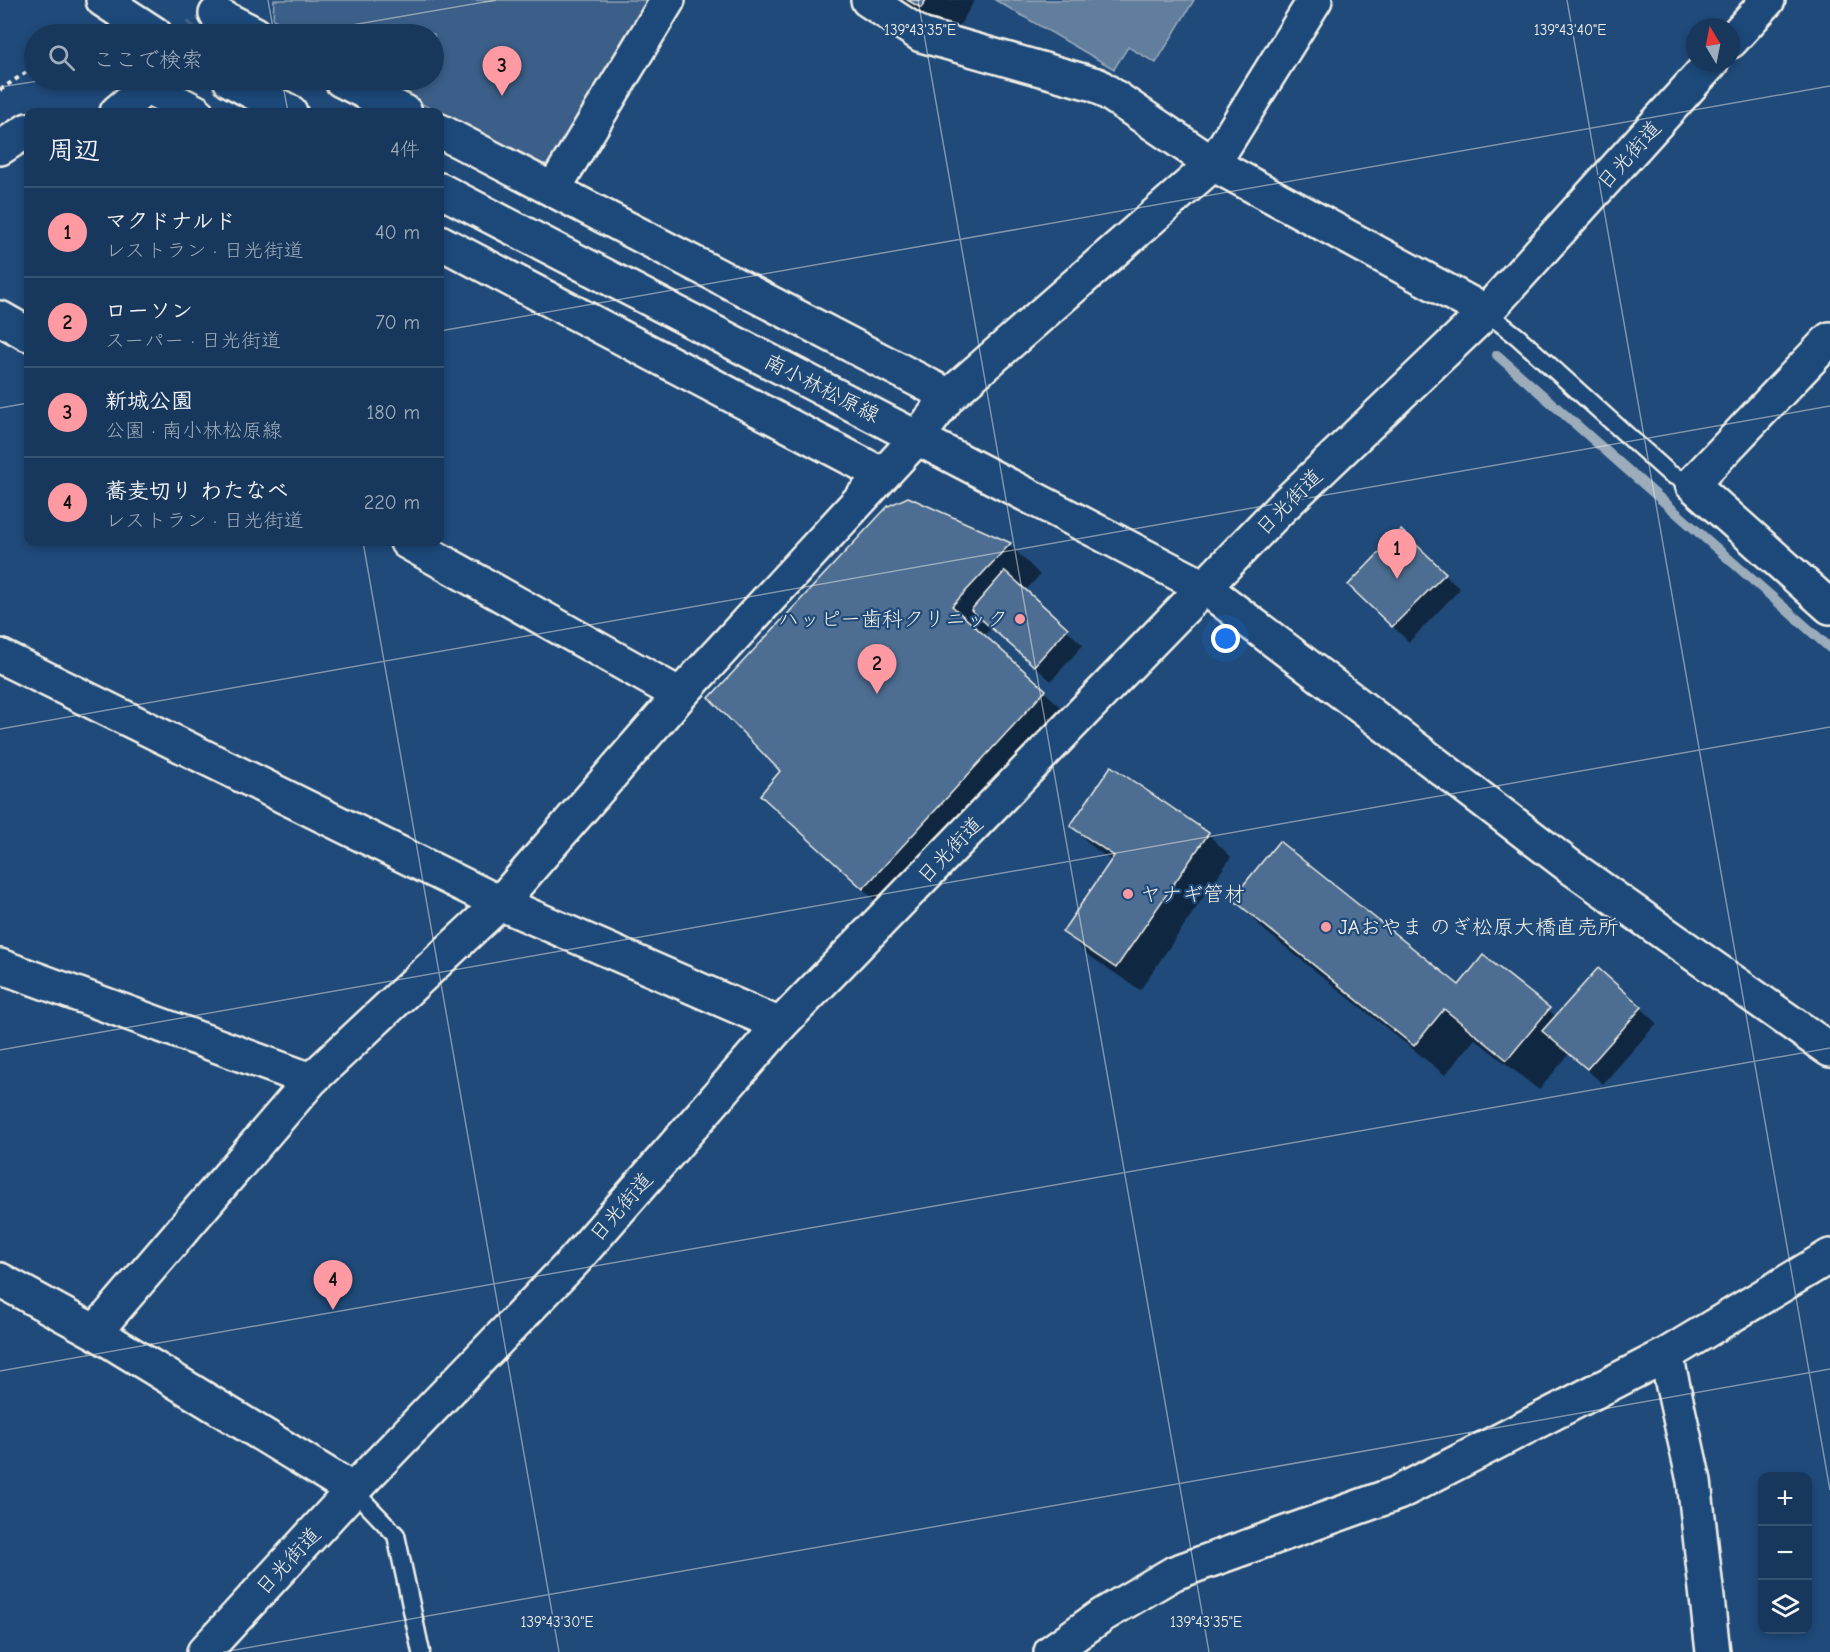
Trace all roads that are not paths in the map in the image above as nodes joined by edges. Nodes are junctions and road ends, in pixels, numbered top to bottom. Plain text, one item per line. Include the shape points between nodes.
1 (103, 0) edge
2 (668, 0) edge
3 (868, 0) edge
4 (1315, 0) edge
5 (1768, 0) edge
6 (215, 15) edge
7 (140, 24) edge
8 (234, 24) edge
9 (1740, 31) edge
10 (1704, 72) edge
11 (143, 90) edge
12 (162, 90) edge
13 (249, 90) edge
14 (361, 90) edge
15 (122, 108) edge
16 (190, 108) edge
17 (282, 108) edge
18 (397, 108) edge
19 (24, 133) edge
20 (444, 133) edge
21 (0, 148) edge
22 (1213, 164) junction
23 (553, 190) junction
24 (444, 192) edge
25 (444, 244) edge
26 (1486, 312) junction
27 (0, 318) edge
28 (24, 332) edge
29 (1830, 339) edge
30 (949, 396) junction
31 (917, 438) junction
32 (883, 475) junction
33 (1692, 484) junction
34 (414, 546) edge
35 (1204, 587) junction
36 (1830, 607) edge
37 (0, 656) edge
38 (680, 695) junction
39 (500, 903) junction
40 (0, 966) edge
41 (780, 1025) junction
42 (1830, 1050) edge
43 (310, 1080) junction
44 (1830, 1256) edge
45 (0, 1280) edge
46 (95, 1332) junction
47 (1666, 1355) junction
48 (353, 1490) junction
49 (204, 1652) edge
50 (421, 1652) edge
51 (1051, 1652) edge
52 (1713, 1652) edge

1 - 7 main road
2 - 23 main road
3 - 22 main road via 921,35 1097,85
4 - 22 main road
5 - 9 main road
6 - 8 main road
10 - 26 main road, 日光街道
11 - 15 main road
12 - 16 main road
13 - 17 main road
14 - 18 main road
19 - 21 main road
20 - 23 main road
22 - 26 main road
22 - 30 main road
23 - 30 main road
24 - 31 main road, 南小林松原線
25 - 32 main road
26 - 33 lane via 1670,474
26 - 35 main road, 日光街道
27 - 28 main road
29 - 33 main road
30 - 31 main road
31 - 32 main road
31 - 35 main road, 南小林松原線
32 - 38 main road
33 - 36 main road
34 - 38 main road
35 - 41 main road, 日光街道
35 - 42 main road, 南小林松原線 via 1572,868
37 - 39 main road
38 - 39 main road
39 - 41 main road
39 - 43 main road
40 - 43 main road
41 - 48 main road, 日光街道 via 575,1260
43 - 46 main road
44 - 47 main road
45 - 46 main road
46 - 48 main road
47 - 51 main road via 1398,1493 1174,1573 1101,1616
47 - 52 main road via 1694,1481
48 - 49 main road, 日光街道
48 - 50 lane via 396,1535

